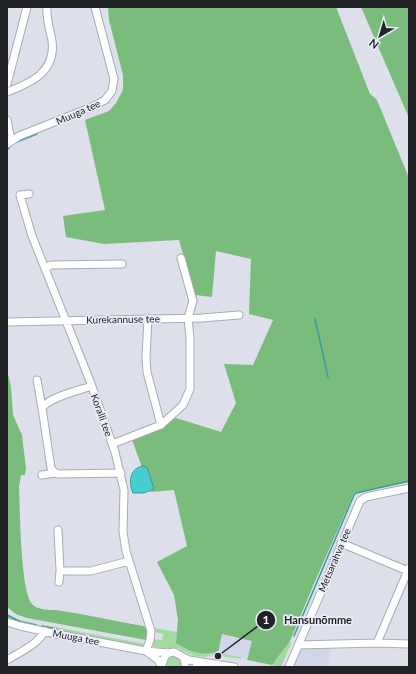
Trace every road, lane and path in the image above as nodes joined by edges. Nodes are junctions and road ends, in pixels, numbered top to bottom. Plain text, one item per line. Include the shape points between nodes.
1 (26, 7) edge
2 (47, 7) edge
3 (95, 7) edge
4 (7, 84) edge
5 (7, 92) edge
6 (7, 120) edge
7 (9, 143) edge
8 (29, 194) dead end
9 (181, 258) dead end
10 (122, 264) dead end
11 (45, 268) junction
12 (238, 316) dead end
13 (148, 318) junction
14 (188, 318) junction
15 (66, 321) junction
16 (7, 322) edge
17 (37, 380) dead end
18 (92, 386) junction
19 (42, 408) junction
20 (161, 425) junction
21 (112, 444) junction
22 (56, 473) junction
23 (121, 473) junction
24 (42, 475) dead end
25 (409, 488) edge
26 (58, 530) dead end
27 (342, 543) junction
28 (129, 562) junction
29 (408, 570) edge
30 (60, 571) junction
31 (59, 582) dead end
32 (7, 622) edge
33 (45, 631) junction
34 (377, 643) junction
35 (409, 644) edge
36 (298, 645) junction
37 (146, 651) junction
38 (169, 653) junction
39 (183, 657) junction
40 (7, 660) edge
41 (212, 664) junction
42 (162, 666) edge
43 (185, 667) edge
44 (196, 667) edge
45 (234, 667) edge
46 (289, 667) edge

1 - 4 street
2 - 5 street via 46,17 52,41 48,66 34,80
3 - 7 street, Muuga tee via 114,79 110,95 92,107 19,136
6 - 7 street
8 - 11 street, Koralli tee via 20,195
9 - 14 street via 193,295
10 - 11 street via 51,265
11 - 15 street, Koralli tee
12 - 14 street, Kurekannuse tee
13 - 14 street, Kurekannuse tee
13 - 15 street, Kurekannuse tee
13 - 20 street via 147,372
14 - 20 street via 190,389 183,405
15 - 16 street, Kurekannuse tee
15 - 18 street, Koralli tee
17 - 19 street
18 - 19 street via 58,398
18 - 21 street, Koralli tee
19 - 22 street via 51,468
20 - 21 street
21 - 23 street, Koralli tee
22 - 23 street
22 - 24 street
23 - 28 street, Koralli tee via 124,490 123,532
25 - 27 street, Metsarahva tee via 360,501
26 - 30 street
27 - 29 street
27 - 36 street, Metsarahva tee
28 - 30 street via 91,571
28 - 37 street, Koralli tee via 151,631
29 - 34 street
30 - 31 street
32 - 33 street, Muuga tee
33 - 37 street, Muuga tee
33 - 40 street via 36,642
34 - 35 street
34 - 36 street
36 - 46 street, Metsarahva tee
37 - 38 street, Muuga tee
37 - 42 street, Muuga tee
38 - 39 street, Muuga tee via 174,652
38 - 42 street via 162,660
39 - 41 street, Muuga tee
39 - 43 street
41 - 44 street
41 - 45 street, Muuga tee

